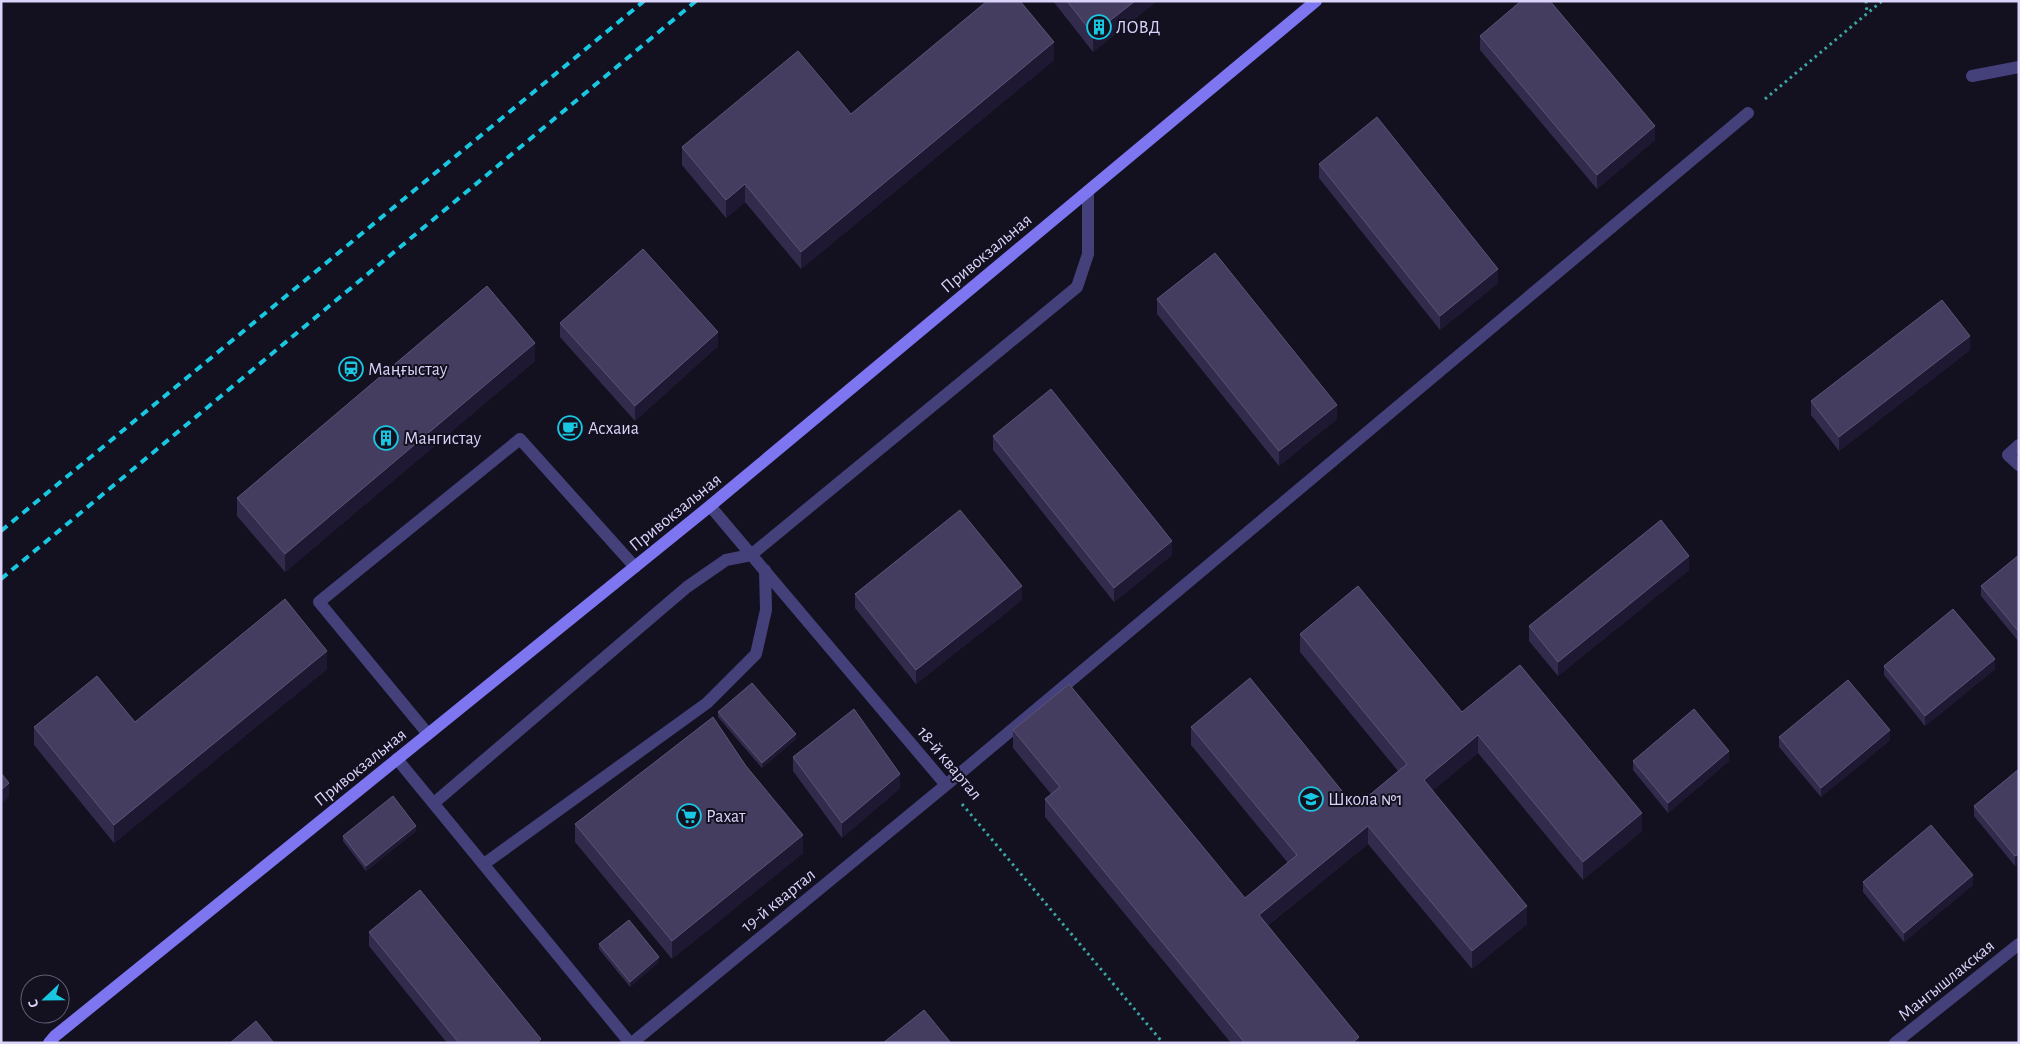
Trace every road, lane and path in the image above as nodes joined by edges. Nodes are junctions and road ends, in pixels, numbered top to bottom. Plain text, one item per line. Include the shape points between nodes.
1 (1316, 1) edge
2 (1866, 1) edge
3 (1882, 1) edge
4 (1867, 14) junction
5 (2019, 67) edge
6 (1972, 76) dead end
7 (1748, 114) joint
8 (1088, 191) junction
9 (2019, 444) edge
10 (2019, 465) edge
11 (710, 506) junction
12 (752, 555) junction
13 (635, 567) junction
14 (764, 570) junction
15 (428, 734) junction
16 (397, 759) junction
17 (946, 785) junction
18 (434, 803) junction
19 (484, 864) junction
20 (2017, 948) edge
21 (50, 1043) edge
22 (631, 1043) edge
23 (1163, 1043) edge
24 (1895, 1043) edge

1 - 8 street, Привокзальная
2 - 4 path
3 - 4 path
4 - 7 path
5 - 6 street
7 - 17 street, 19-й квартал
8 - 11 street, Привокзальная
8 - 12 street via 1088,254 1077,287
9 - 10 street via 2008,455
11 - 12 street, 18-й квартал
11 - 13 street, Привокзальная
12 - 14 street, 18-й квартал
12 - 18 street via 726,560 687,587
13 - 15 street, Привокзальная
13 - 15 street via 520,439 318,602
14 - 17 street, 18-й квартал
14 - 19 street via 766,610 756,654 707,703
15 - 16 street, Привокзальная
16 - 18 street
16 - 21 street, Привокзальная
17 - 22 street, 19-й квартал
17 - 23 path, 18-й квартал
18 - 19 street
19 - 22 street
20 - 24 street, Мангышлакская

